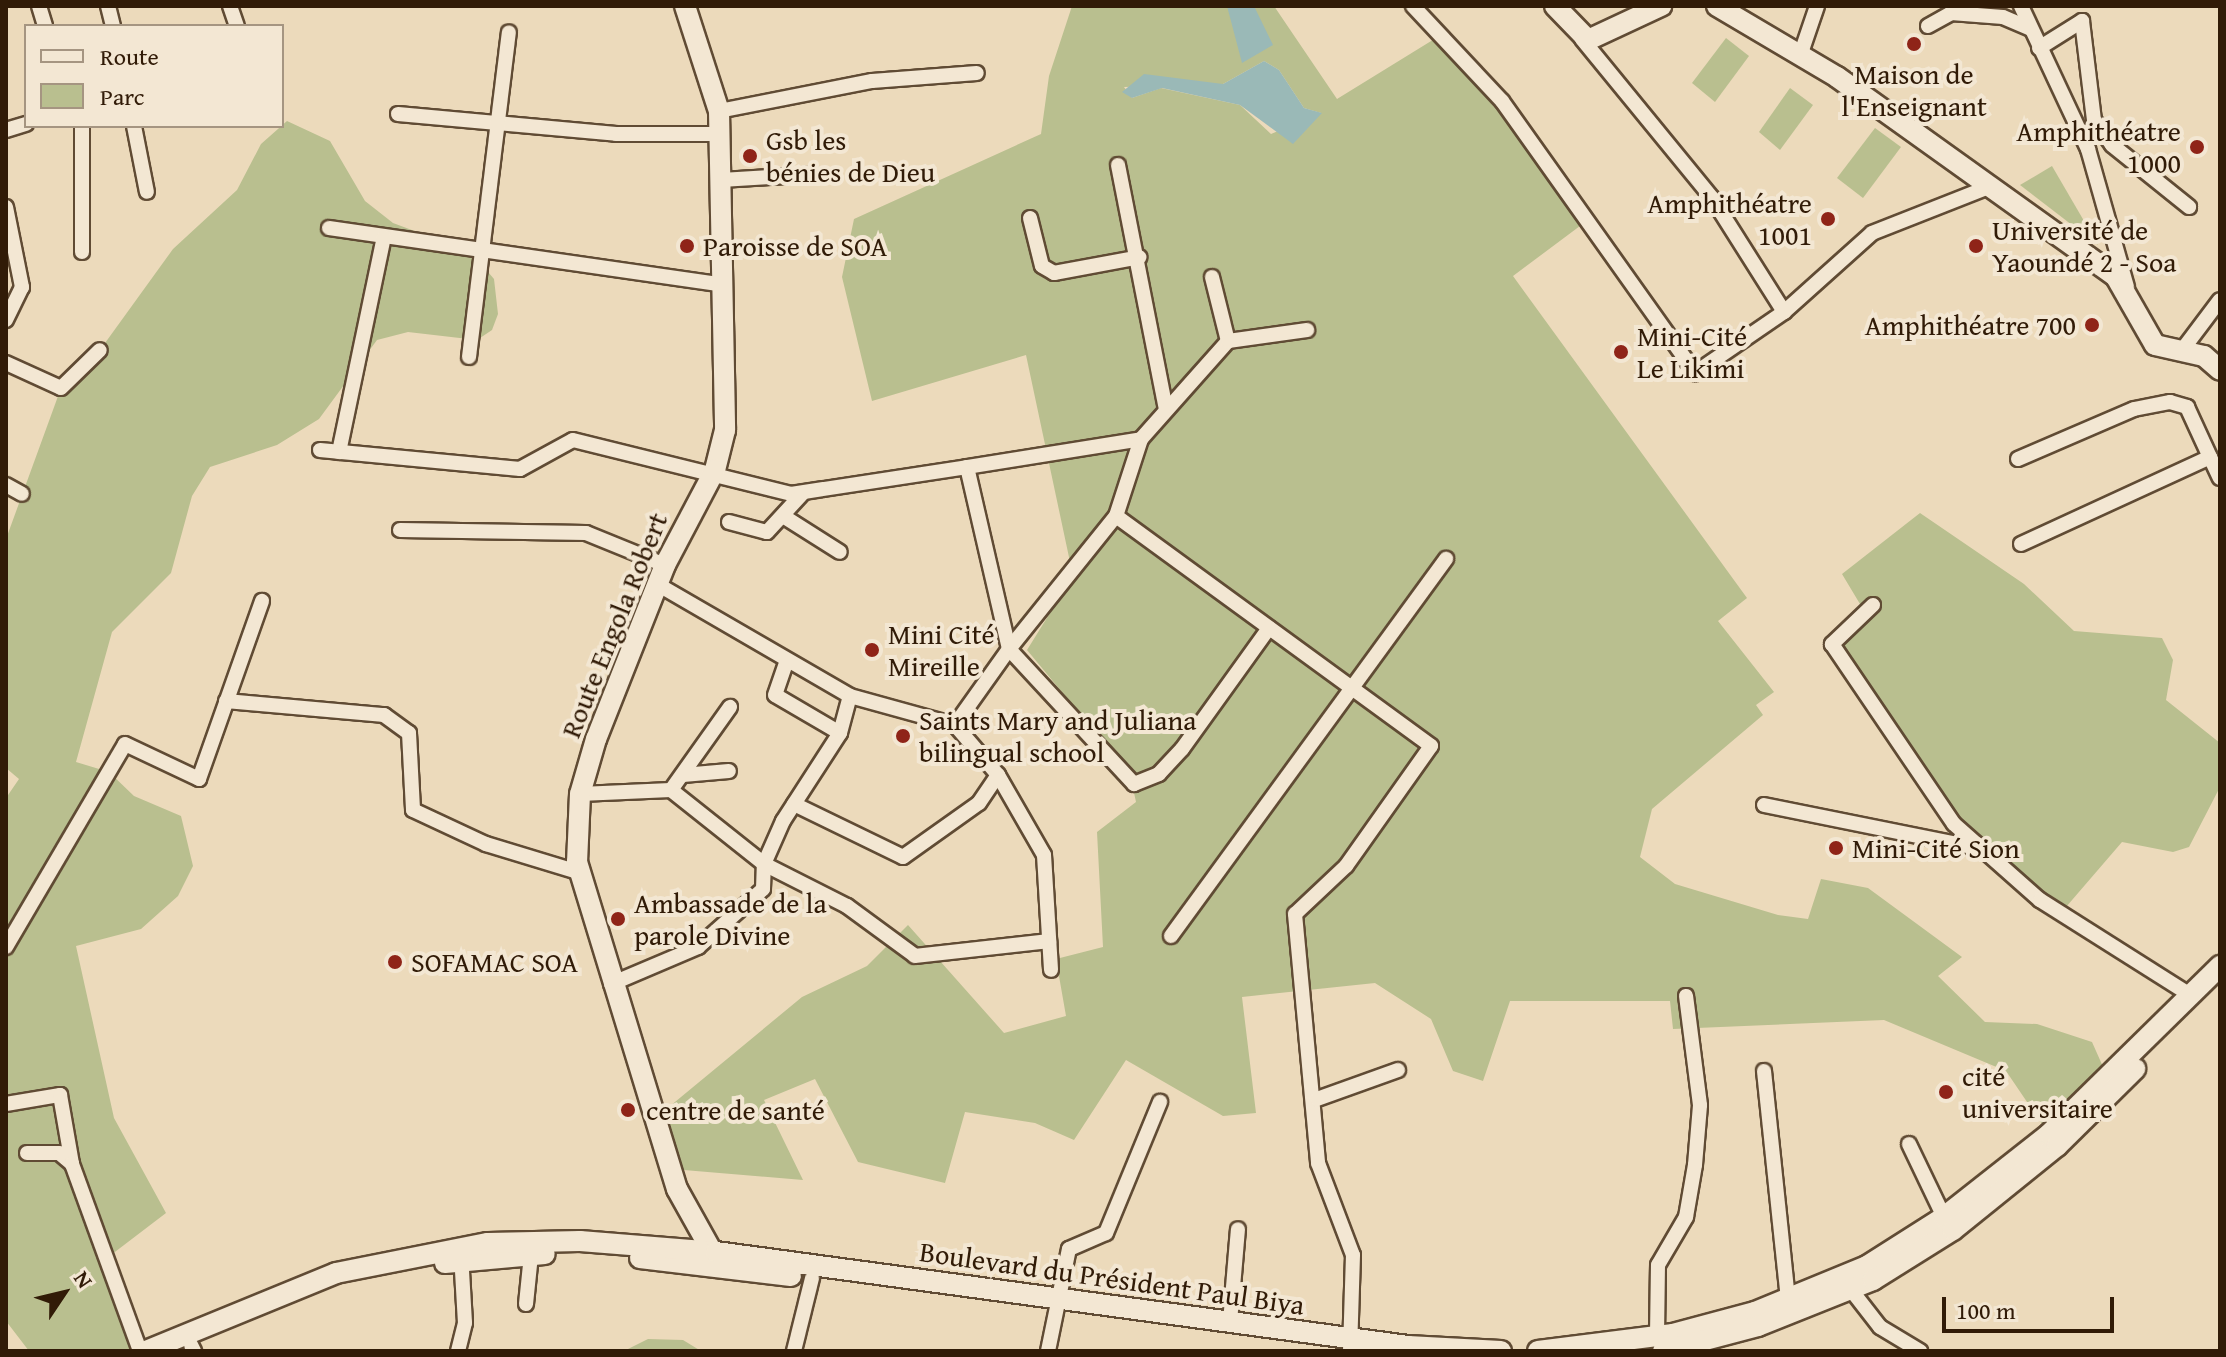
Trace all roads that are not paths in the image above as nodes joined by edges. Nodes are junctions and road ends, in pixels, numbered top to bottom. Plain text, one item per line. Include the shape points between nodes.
1 (685, 6) edge
2 (1413, 6) edge
3 (1555, 6) edge
4 (1661, 6) edge
5 (1717, 6) edge
6 (1817, 6) edge
7 (2021, 6) edge
8 (1928, 26) dead end
9 (2031, 29) junction
10 (509, 32) dead end
11 (1582, 39) junction
12 (2039, 48) junction
13 (1801, 53) junction
14 (977, 73) dead end
15 (719, 111) junction
16 (398, 114) dead end
17 (497, 120) junction
18 (82, 128) edge
19 (134, 128) edge
20 (720, 134) junction
21 (1118, 165) dead end
22 (804, 175) dead end
23 (720, 180) junction
24 (1989, 187) junction
25 (147, 192) dead end
26 (6, 207) edge
27 (2189, 207) dead end
28 (1030, 218) dead end
29 (329, 228) dead end
30 (384, 237) junction
31 (82, 252) dead end
32 (485, 253) junction
33 (1140, 257) junction
34 (1212, 277) dead end
35 (718, 284) junction
36 (2127, 287) junction
37 (2220, 300) edge
38 (1784, 312) junction
39 (6, 320) edge
40 (1307, 330) dead end
41 (1228, 341) junction
42 (100, 350) dead end
43 (2180, 353) junction
44 (469, 357) dead end
45 (6, 363) edge
46 (2220, 370) edge
47 (1166, 409) junction
48 (1141, 439) junction
49 (320, 450) dead end
50 (339, 452) junction
51 (2210, 457) junction
52 (2018, 459) dead end
53 (967, 467) junction
54 (715, 470) junction
55 (2220, 478) edge
56 (6, 485) edge
57 (22, 494) dead end
58 (802, 494) junction
59 (783, 516) junction
60 (1116, 516) junction
61 (729, 522) dead end
62 (400, 530) dead end
63 (2021, 544) dead end
64 (840, 552) dead end
65 (1446, 559) dead end
66 (661, 574) junction
67 (262, 601) dead end
68 (1873, 605) dead end
69 (1269, 628) junction
70 (1009, 649) junction
71 (787, 660) junction
72 (1352, 690) junction
73 (850, 696) junction
74 (226, 701) junction
75 (730, 707) dead end
76 (955, 725) junction
77 (840, 733) junction
78 (729, 771) dead end
79 (683, 775) junction
80 (998, 775) junction
81 (671, 790) junction
82 (580, 794) junction
83 (794, 804) junction
84 (1764, 805) dead end
85 (1973, 847) junction
86 (764, 864) junction
87 (578, 872) junction
88 (1171, 936) dead end
89 (1049, 941) junction
90 (6, 947) edge
91 (2220, 966) edge
92 (1051, 970) dead end
93 (611, 984) junction
94 (2220, 985) edge
95 (2190, 995) junction
96 (1686, 996) dead end
97 (1398, 1070) dead end
98 (1764, 1071) dead end
99 (1317, 1099) junction
100 (1160, 1102) dead end
101 (6, 1104) edge
102 (1909, 1144) dead end
103 (27, 1153) dead end
104 (72, 1164) junction
105 (1944, 1217) junction
106 (1238, 1229) dead end
107 (461, 1254) junction
108 (531, 1255) junction
109 (718, 1259) junction
110 (812, 1278) junction
111 (1846, 1284) junction
112 (1788, 1300) junction
113 (526, 1304) dead end
114 (1057, 1305) junction
115 (1230, 1322) junction
116 (1352, 1347) edge
117 (1667, 1347) edge
118 (188, 1349) edge
119 (140, 1351) edge
120 (146, 1351) edge
121 (458, 1351) edge
122 (794, 1351) edge
123 (1048, 1351) edge
124 (1501, 1351) edge
125 (1538, 1351) edge
126 (1920, 1351) edge

1 - 15 main road, Route Engola Robert
2 - 38 street via 1502,101 1695,373
3 - 11 main road
4 - 11 main road
5 - 13 main road
6 - 13 street
7 - 9 street
8 - 9 street via 1951,13 2003,17
9 - 12 street
10 - 17 street
11 - 38 street via 1712,198
12 - 27 street via 2082,21 2094,120 2112,145
12 - 36 street via 2088,149
13 - 24 main road
14 - 15 street via 872,81
15 - 20 main road, Route Engola Robert
16 - 17 street
17 - 20 street via 616,134
17 - 32 street
18 - 31 street
19 - 25 street
20 - 23 main road, Route Engola Robert
21 - 33 street
22 - 23 street
23 - 35 main road, Route Engola Robert
24 - 36 main road
24 - 38 street via 1872,233
26 - 39 street via 22,287
28 - 33 street via 1042,266 1054,273
29 - 30 street
30 - 32 street
30 - 50 street
32 - 35 street
32 - 44 street
33 - 47 street
34 - 41 street
35 - 54 main road, Route Engola Robert via 725,430
36 - 43 main road via 2155,345
37 - 43 street
40 - 41 street
41 - 47 street
42 - 45 street via 61,388
43 - 46 main road via 2204,356
47 - 48 street
48 - 53 street
48 - 60 street
49 - 50 street
50 - 54 street via 520,469 573,440
51 - 52 street via 2187,407 2162,402
51 - 55 street
51 - 63 street
53 - 58 street
53 - 70 street
54 - 58 street
54 - 66 main road, Route Engola Robert
56 - 57 street
58 - 59 street
59 - 61 street via 767,532
59 - 64 street
60 - 69 street
60 - 70 street
62 - 66 street via 586,533
65 - 72 street
66 - 71 street
66 - 82 main road, Route Engola Robert
67 - 74 street
68 - 85 street via 1832,644
69 - 70 street via 1182,749 1159,774 1134,784
69 - 72 street
70 - 76 street
71 - 73 street
71 - 77 street via 775,695
72 - 88 street
72 - 99 street via 1431,746 1346,866 1295,914
73 - 76 street
73 - 77 street
74 - 87 street via 384,715 409,733 413,810 486,844
74 - 90 street via 199,779 125,744
75 - 79 street
76 - 80 street
77 - 83 street
78 - 79 street
79 - 81 street
80 - 83 street via 979,803 903,857
80 - 89 street via 1044,855
81 - 82 street
81 - 86 street
82 - 87 main road, Route Engola Robert
83 - 86 street
84 - 85 street
85 - 95 street via 2060,914
86 - 89 street via 847,906 915,956
86 - 93 street via 763,889 718,934
87 - 93 main road, Route Engola Robert
89 - 92 street
91 - 95 main road
93 - 109 main road, Route Engola Robert via 677,1189
94 - 111 main road via 2057,1146 1953,1230
95 - 105 main road via 2049,1134
96 - 117 street via 1700,1105 1686,1217 1658,1265
97 - 99 street
98 - 112 street
99 - 116 street via 1320,1174 1353,1255
100 - 114 street via 1106,1233 1069,1249
101 - 104 street via 60,1095
102 - 105 street
103 - 104 street via 59,1153
104 - 119 street
105 - 111 main road
106 - 115 street
107 - 108 main road
107 - 109 main road via 580,1241
107 - 118 main road via 303,1295
107 - 120 main road via 298,1284
107 - 121 street
108 - 109 main road via 581,1252
108 - 113 street
109 - 110 main road, Boulevard du Président Paul Biya
109 - 114 main road, Boulevard du Président Paul Biya
110 - 114 main road, Boulevard du Président Paul Biya
110 - 122 street
111 - 112 main road
111 - 117 main road
111 - 126 street via 1880,1327
112 - 117 main road
114 - 115 main road, Boulevard du Président Paul Biya
114 - 116 main road, Boulevard du Président Paul Biya
114 - 123 street
115 - 116 main road, Boulevard du Président Paul Biya
116 - 124 main road, Boulevard du Président Paul Biya
117 - 125 main road

